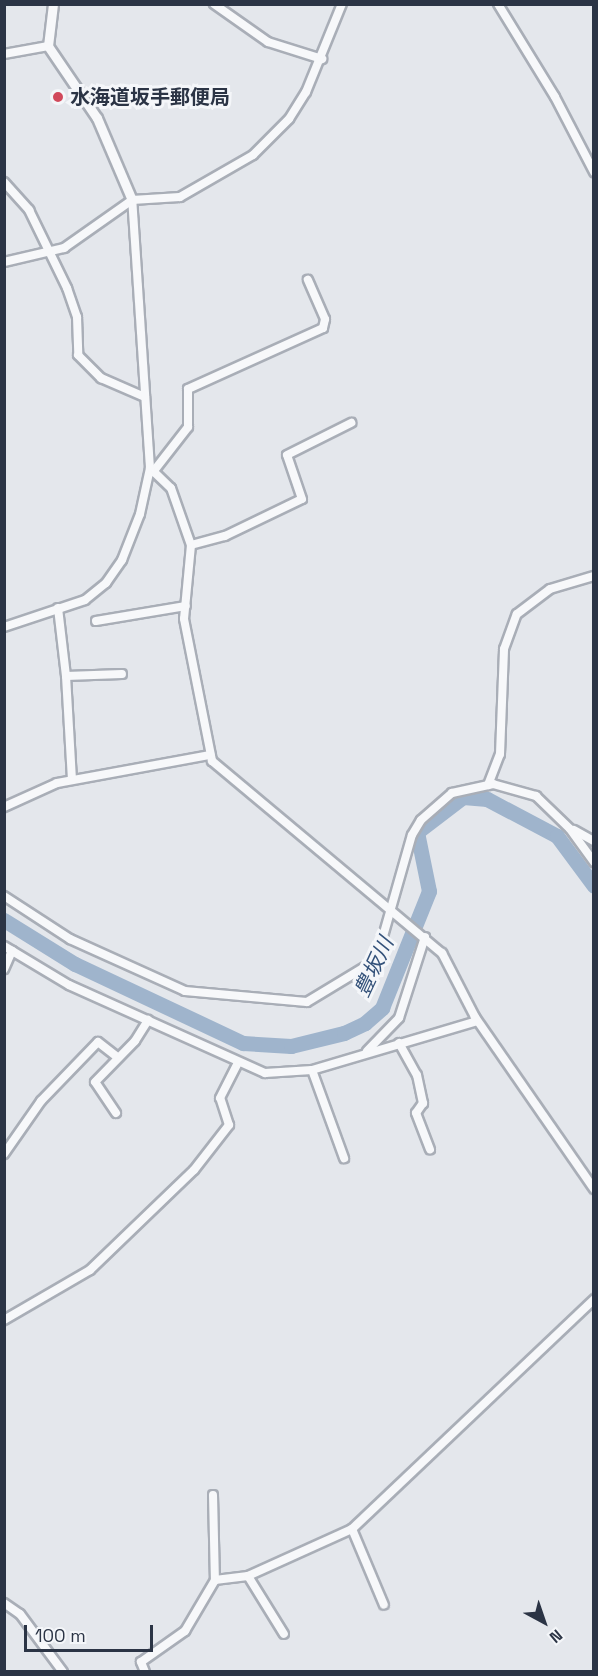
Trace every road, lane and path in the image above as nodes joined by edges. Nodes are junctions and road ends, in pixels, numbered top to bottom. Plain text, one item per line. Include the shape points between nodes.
1 (53, 4) edge
2 (214, 4) edge
3 (342, 4) edge
4 (498, 4) edge
5 (48, 46) junction
6 (4, 54) edge
7 (322, 59) junction
8 (594, 172) edge
9 (4, 182) edge
10 (132, 200) junction
11 (49, 253) junction
12 (4, 262) edge
13 (308, 280) dead end
14 (145, 397) junction
15 (351, 423) dead end
16 (152, 470) junction
17 (191, 545) junction
18 (594, 576) edge
19 (186, 606) junction
20 (58, 609) junction
21 (96, 621) dead end
22 (4, 627) edge
23 (122, 674) dead end
24 (66, 676) junction
25 (210, 755) junction
26 (72, 780) junction
27 (488, 785) junction
28 (4, 807) edge
29 (570, 828) junction
30 (594, 841) edge
31 (594, 862) edge
32 (4, 896) edge
33 (392, 909) junction
34 (424, 935) junction
35 (4, 946) edge
36 (12, 951) junction
37 (4, 969) edge
38 (147, 1020) junction
39 (477, 1022) junction
40 (399, 1043) junction
41 (363, 1053) junction
42 (117, 1057) junction
43 (237, 1064) junction
44 (312, 1070) junction
45 (116, 1113) dead end
46 (430, 1149) dead end
47 (4, 1154) edge
48 (344, 1158) dead end
49 (594, 1189) edge
50 (594, 1299) edge
51 (4, 1320) edge
52 (213, 1495) dead end
53 (352, 1530) junction
54 (248, 1576) junction
55 (215, 1580) junction
56 (4, 1603) edge
57 (384, 1605) dead end
58 (284, 1634) dead end
59 (63, 1671) edge
60 (145, 1671) edge

1 - 5 street
2 - 7 street via 268,42
3 - 7 street
4 - 8 street via 555,97
5 - 6 street
5 - 10 street via 98,118
7 - 10 street via 289,119 253,155 180,197
9 - 11 street via 29,210
10 - 11 street via 88,234
10 - 14 street
11 - 12 street
11 - 14 street via 77,316 82,360 101,378
13 - 16 street via 326,319 323,328 188,389 188,427
14 - 16 street
15 - 17 street via 287,454 302,498 225,536
16 - 17 street via 171,488
16 - 20 street via 122,560 105,583 85,600
17 - 19 street
18 - 27 street via 550,589 517,614 504,649 500,754
19 - 21 street
19 - 25 street via 188,645
20 - 22 street
20 - 24 street
23 - 24 street
24 - 26 street
25 - 26 street
25 - 33 street via 221,772 284,818
26 - 28 street via 28,792
27 - 29 street via 536,796
27 - 33 street via 452,793 421,820 405,852
29 - 30 street
29 - 31 street
32 - 33 street via 70,939 185,991 287,1002 325,995 368,965 380,947
33 - 34 street
34 - 39 street via 454,969
34 - 41 street via 399,1018
35 - 36 street
36 - 37 street
36 - 38 street via 69,985
38 - 42 street via 135,1041
38 - 43 street
39 - 40 street
39 - 49 street
40 - 41 street
40 - 46 street via 417,1075 423,1104 416,1113
41 - 44 street
42 - 45 street via 95,1082
42 - 47 street via 98,1042 41,1101
43 - 44 street via 265,1073
43 - 51 street via 220,1098 229,1125 195,1170 90,1270
44 - 48 street
50 - 53 street
52 - 55 street
53 - 54 street
53 - 57 street
54 - 55 street
54 - 58 street
55 - 60 street via 185,1631 141,1662
56 - 59 street via 20,1614

